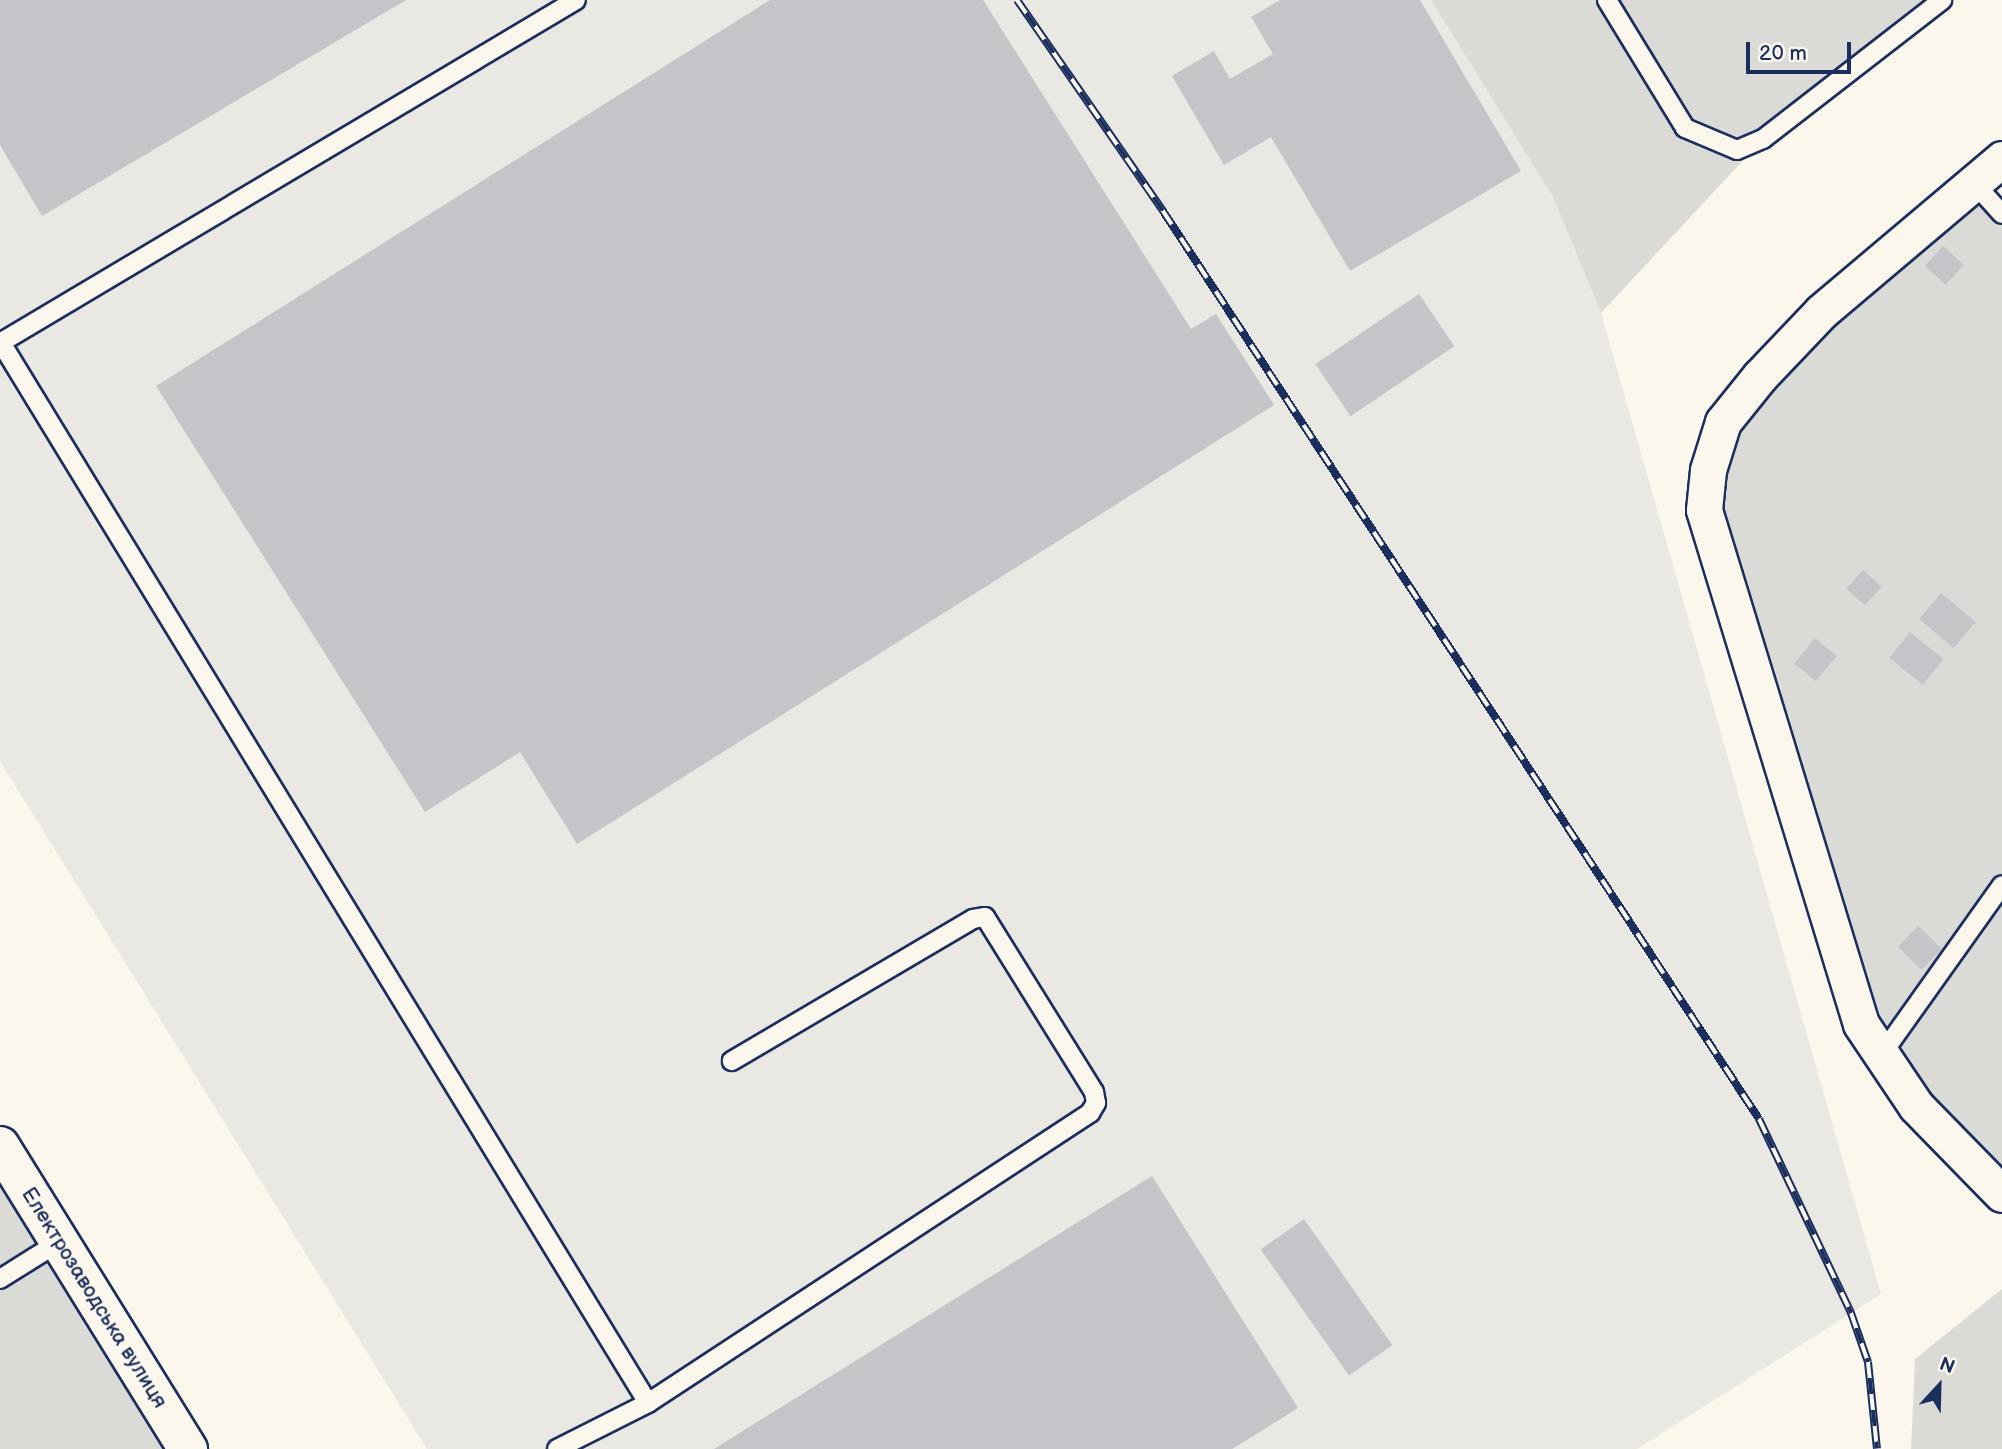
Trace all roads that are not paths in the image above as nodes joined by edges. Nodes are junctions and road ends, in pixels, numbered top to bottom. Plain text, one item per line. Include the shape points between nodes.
1 (576, 0) edge
2 (1607, 0) edge
3 (1942, 0) edge
4 (2002, 159) edge
5 (1975, 184) junction
6 (2002, 214) edge
7 (0, 342) edge
8 (2002, 886) edge
9 (1882, 1054) junction
10 (732, 1061) dead end
11 (0, 1146) edge
12 (2002, 1194) edge
13 (59, 1242) junction
14 (0, 1279) edge
15 (648, 1403) junction
16 (188, 1449) edge
17 (557, 1449) edge

1 - 7 lane
2 - 3 lane via 1685,128 1737,150 1763,139
4 - 5 street
5 - 6 lane
5 - 9 street via 1821,312 1760,376 1723,422 1708,470 1704,510 1844,976 1861,1024
7 - 15 lane
8 - 9 lane
9 - 12 street via 1916,1106
10 - 15 lane via 973,919 985,917 1023,972 1096,1103 1090,1113
11 - 13 main road, Електрозаводська вулиця
13 - 14 lane
13 - 16 main road, Електрозаводська вулиця
15 - 17 lane

